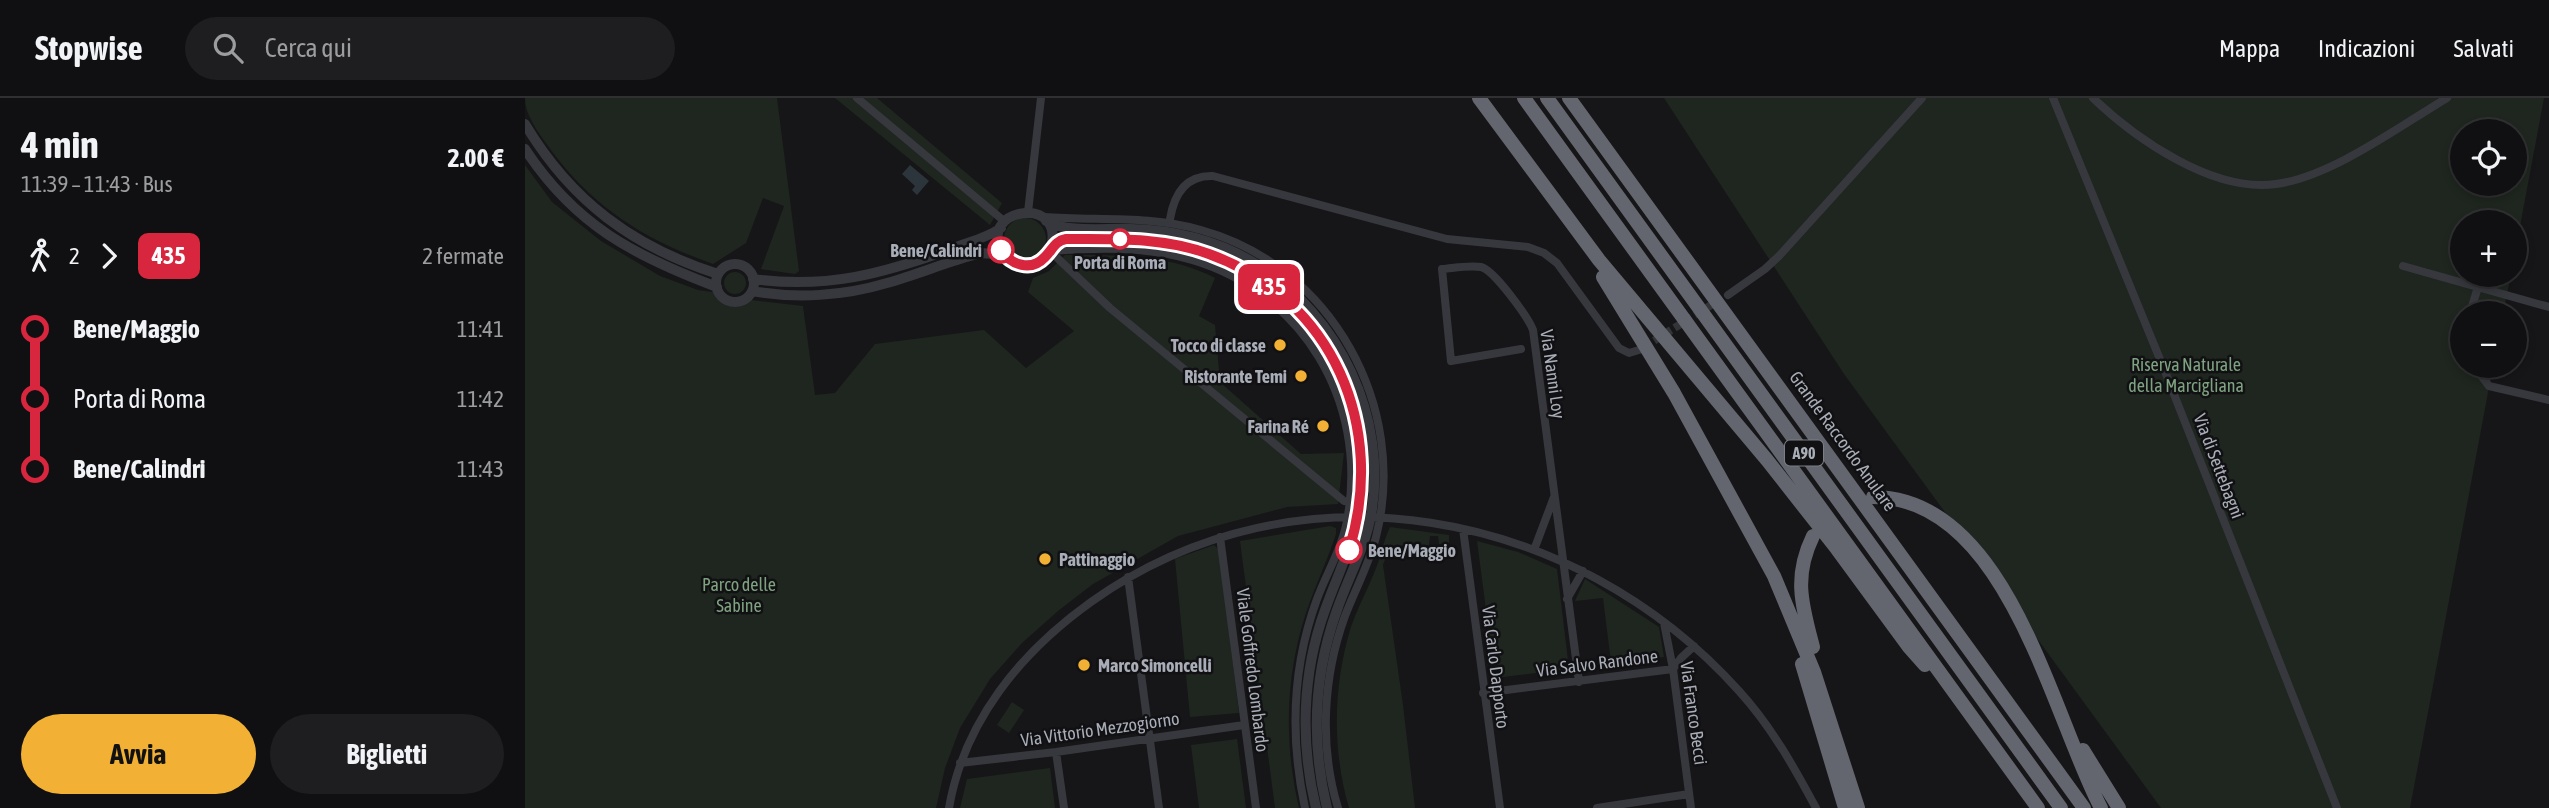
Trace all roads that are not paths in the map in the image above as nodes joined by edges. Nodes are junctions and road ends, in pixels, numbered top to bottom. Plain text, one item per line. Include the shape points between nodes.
1 (857, 98) edge
2 (1041, 98) edge
3 (1479, 98) edge
4 (1524, 98) edge
5 (1547, 98) edge
6 (1570, 98) edge
7 (1922, 98) edge
8 (2053, 98) edge
9 (2093, 98) edge
10 (2447, 98) edge
11 (525, 124) edge
12 (525, 149) edge
13 (1028, 212) junction
14 (1044, 219) junction
15 (1170, 219) dead end
16 (1567, 219) junction
17 (1002, 225) junction
18 (1049, 251) junction
19 (1008, 259) junction
20 (2403, 266) dead end
21 (718, 274) junction
22 (753, 279) junction
23 (2450, 279) edge
24 (717, 286) junction
25 (2478, 287) joint
26 (752, 291) junction
27 (1728, 295) tunnel mouth
28 (2474, 301) edge
29 (2549, 307) edge
30 (1521, 349) dead end
31 (1639, 350) dead end
32 (2483, 378) edge
33 (1356, 397) junction
34 (2549, 400) edge
35 (1555, 496) junction
36 (1873, 497) dead end
37 (1344, 502) dead end
38 (1733, 502) junction
39 (1364, 516) junction
40 (1463, 529) junction
41 (1813, 536) dead end
42 (1220, 537) junction
43 (1534, 550) junction
44 (1564, 562) junction
45 (1583, 571) junction
46 (1128, 577) junction
47 (1567, 599) junction
48 (1311, 619) junction
49 (1664, 623) junction
50 (1340, 630) junction
51 (1322, 637) junction
52 (1694, 646) junction
53 (1673, 669) junction
54 (2047, 681) junction
55 (1579, 682) junction
56 (1483, 692) junction
57 (1963, 704) junction
58 (1244, 725) junction
59 (1150, 737) junction
60 (1840, 748) junction
61 (1056, 752) junction
62 (960, 763) junction
63 (1689, 794) junction
64 (949, 808) edge
65 (1064, 808) edge
66 (1159, 808) edge
67 (1256, 808) edge
68 (1305, 808) edge
69 (1316, 808) edge
70 (1327, 808) edge
71 (1338, 808) edge
72 (1500, 808) edge
73 (1597, 808) edge
74 (1691, 808) edge
75 (1816, 808) edge
76 (1845, 808) edge
77 (1858, 808) edge
78 (2038, 808) edge
79 (2061, 808) edge
80 (2084, 808) edge
81 (2101, 808) edge
82 (2119, 808) edge
83 (2337, 808) edge

1 - 17 street
2 - 13 street
3 - 16 highway
4 - 57 highway, A90
5 - 79 highway, A90
6 - 80 highway, Grande Raccordo Anulare
7 - 27 street via 1779,256
8 - 83 street, Via di Settebagni
9 - 10 street via 2113,117 2187,165 2247,184 2276,184 2314,174
11 - 21 street via 566,180 607,219 669,257
12 - 24 street via 558,192 606,233 652,261
13 - 14 street
13 - 17 street via 1015,214
14 - 18 street via 1052,236
14 - 33 street via 1059,227 1168,232 1243,257 1280,281 1319,320 1342,352
15 - 31 street via 1182,187 1213,176 1447,239 1528,247 1557,263 1619,348 1629,353
16 - 38 highway via 1674,393
16 - 57 highway via 1813,517 1909,647
17 - 19 street via 999,245
17 - 22 street via 983,239 858,278 785,283
18 - 19 street via 1031,265
18 - 33 street via 1066,239 1127,239 1185,247 1231,263 1271,287 1304,318
18 - 37 street via 1110,308
19 - 26 street via 984,253 887,284 840,292 787,296
20 - 23 street
21 - 22 street via 736,264 747,268
21 - 24 street
22 - 26 street
24 - 26 street via 731,301
25 - 28 street
25 - 29 street
30 - 35 street, Via Nanni Loy via 1451,361 1442,269 1487,270 1531,324
32 - 34 street via 2489,386
33 - 39 street via 1352,481
33 - 39 street via 1369,427 1372,452 1373,483
35 - 43 street, Via Nanni Loy
35 - 44 street, Via Nanni Loy
36 - 54 highway via 1920,507 1966,538 2006,593
38 - 60 highway via 1798,631
38 - 76 highway via 1795,646
39 - 40 street
39 - 42 street via 1277,522
39 - 48 street
39 - 50 street via 1375,540
39 - 51 street via 1365,537
40 - 43 street
40 - 56 street, Via Carlo Dapporto
41 - 60 highway via 1803,561 1800,595
42 - 46 street
42 - 58 street, Viale Goffredo Lombardo
43 - 44 street
44 - 45 street
44 - 47 street, Via Nanni Loy
45 - 47 street
45 - 49 street
46 - 59 street
46 - 62 street via 1074,614 1023,661 993,699
47 - 55 street, Via Nanni Loy
48 - 51 street
48 - 68 street via 1295,711 1296,756
49 - 52 street
49 - 53 street, Via Franco Becci
50 - 51 street
50 - 71 street via 1327,703 1328,751
51 - 69 street via 1308,679 1305,722
51 - 70 street via 1316,720
52 - 53 street
52 - 75 street via 1760,716
53 - 55 street, Via Salvo Randone
53 - 63 street, Via Franco Becci
54 - 81 highway
54 - 82 highway
55 - 56 street, Via Salvo Randone
56 - 72 street, Via Carlo Dapporto
57 - 78 highway, A90
58 - 59 street, Via Vittorio Mezzogiorno
58 - 67 street, Viale Goffredo Lombardo
59 - 61 street, Via Vittorio Mezzogiorno
59 - 66 street
60 - 77 highway
61 - 62 street, Via Vittorio Mezzogiorno
61 - 65 street
62 - 64 street
63 - 73 street
63 - 74 street, Via Franco Becci

